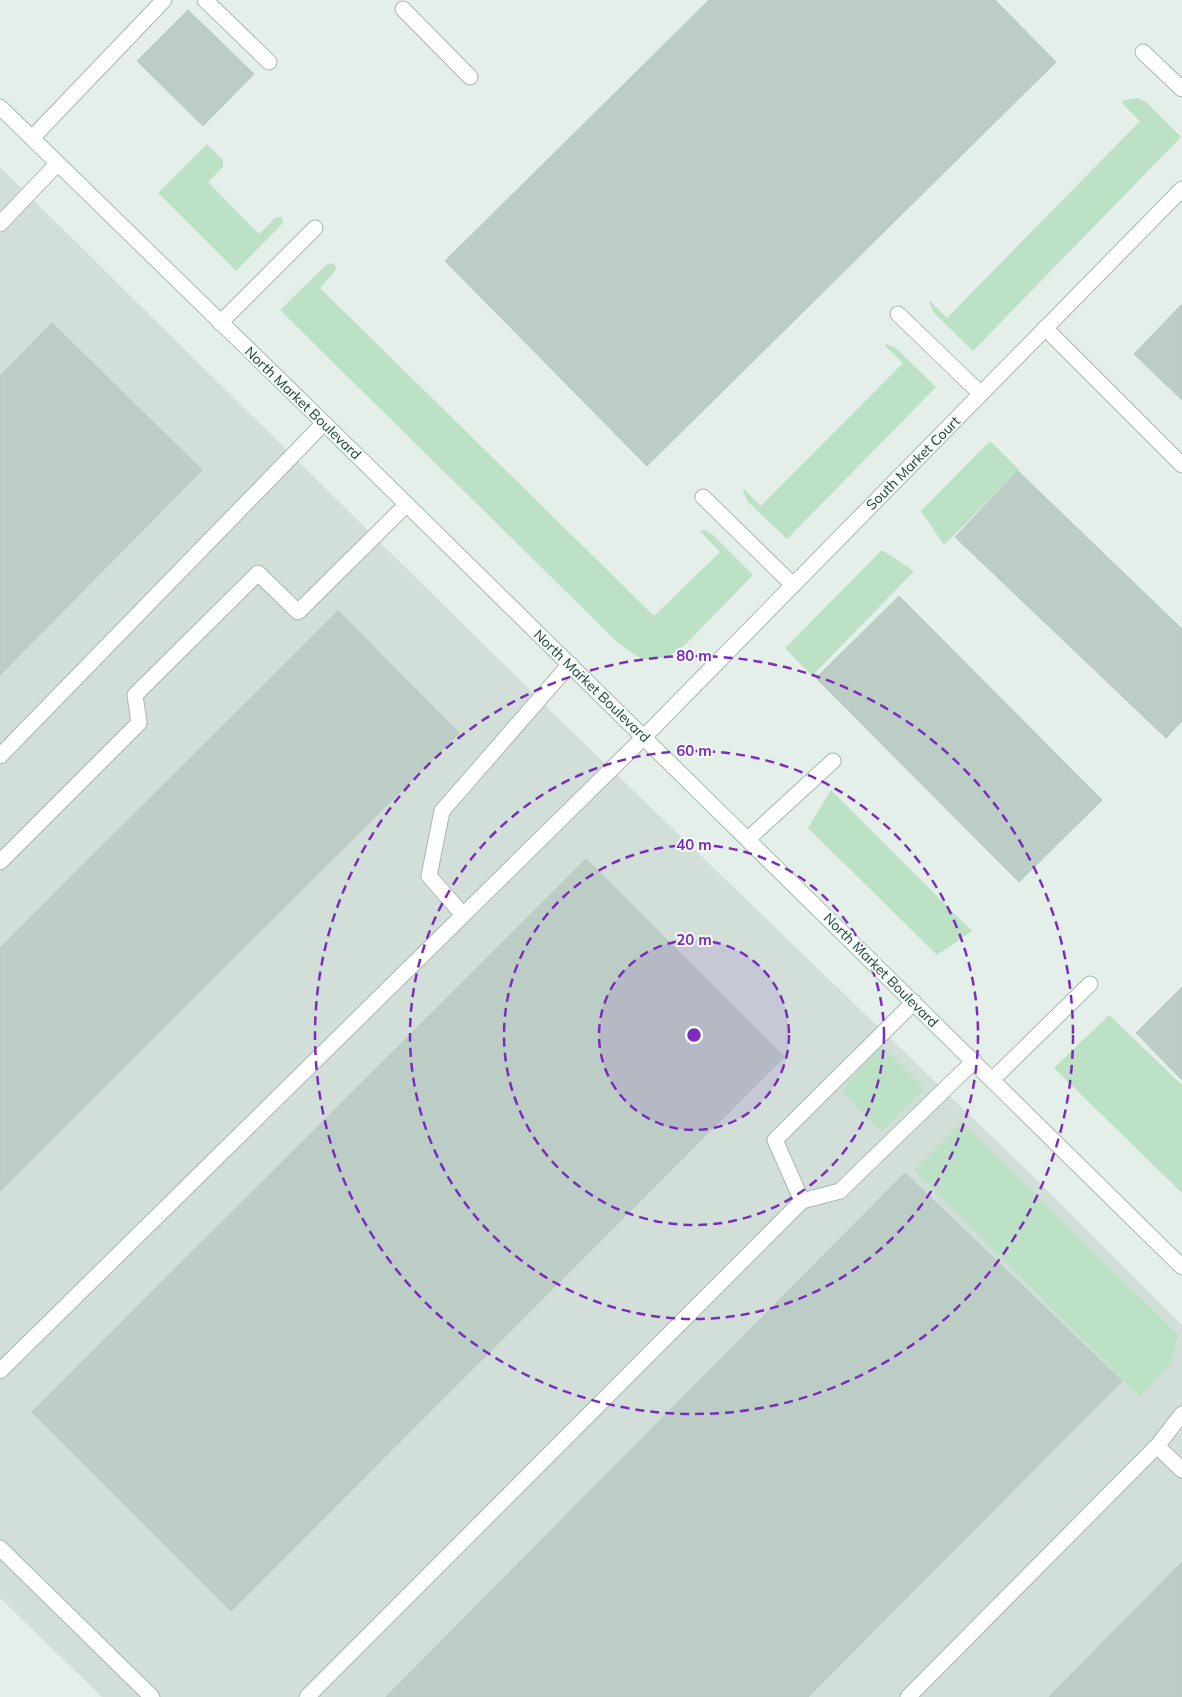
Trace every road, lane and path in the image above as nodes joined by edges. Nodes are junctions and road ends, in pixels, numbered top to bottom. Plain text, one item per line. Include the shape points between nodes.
1 (164, 0) edge
2 (205, 0) edge
3 (403, 8) dead end
4 (1143, 52) dead end
5 (269, 62) dead end
6 (470, 77) dead end
7 (1182, 90) edge
8 (0, 107) edge
9 (32, 138) junction
10 (57, 164) junction
11 (1182, 189) edge
12 (0, 224) edge
13 (316, 228) dead end
14 (898, 314) dead end
15 (220, 323) junction
16 (1045, 328) junction
17 (981, 394) junction
18 (324, 423) junction
19 (1182, 465) edge
20 (702, 497) dead end
21 (407, 504) junction
22 (793, 585) junction
23 (570, 664) junction
24 (644, 737) junction
25 (0, 756) edge
26 (833, 761) dead end
27 (748, 839) junction
28 (0, 862) edge
29 (463, 915) junction
30 (1090, 984) dead end
31 (914, 1002) junction
32 (974, 1062) junction
33 (992, 1080) junction
34 (802, 1201) junction
35 (1182, 1267) edge
36 (0, 1371) edge
37 (1182, 1414) edge
38 (1157, 1446) junction
39 (1182, 1470) edge
40 (0, 1548) edge
41 (152, 1697) edge
42 (307, 1697) edge
43 (908, 1697) edge

1 - 9 main road
2 - 5 main road
3 - 6 main road
4 - 7 main road
8 - 9 main road, North Market Boulevard
9 - 10 main road, North Market Boulevard
10 - 12 main road
10 - 15 main road, North Market Boulevard
11 - 16 main road, South Market Court
13 - 15 main road
14 - 17 main road
15 - 18 main road, North Market Boulevard
16 - 17 main road, South Market Court
16 - 19 main road
17 - 22 main road, South Market Court
18 - 21 main road, North Market Boulevard
18 - 25 main road
20 - 22 main road
21 - 23 main road, North Market Boulevard
21 - 28 main road via 298,612 258,573 136,695 139,723
22 - 24 main road, South Market Court
23 - 24 main road, North Market Boulevard
23 - 29 main road via 442,810 429,876
24 - 27 main road, North Market Boulevard
24 - 29 main road, South Market Court
26 - 27 main road
27 - 31 main road, North Market Boulevard
29 - 36 main road, South Market Court
30 - 33 main road
31 - 32 main road, North Market Boulevard
31 - 34 main road via 775,1140
32 - 33 main road, North Market Boulevard
32 - 34 main road via 840,1191
33 - 35 main road, North Market Boulevard
34 - 42 main road
37 - 38 main road
38 - 39 main road
38 - 43 main road
40 - 41 main road

